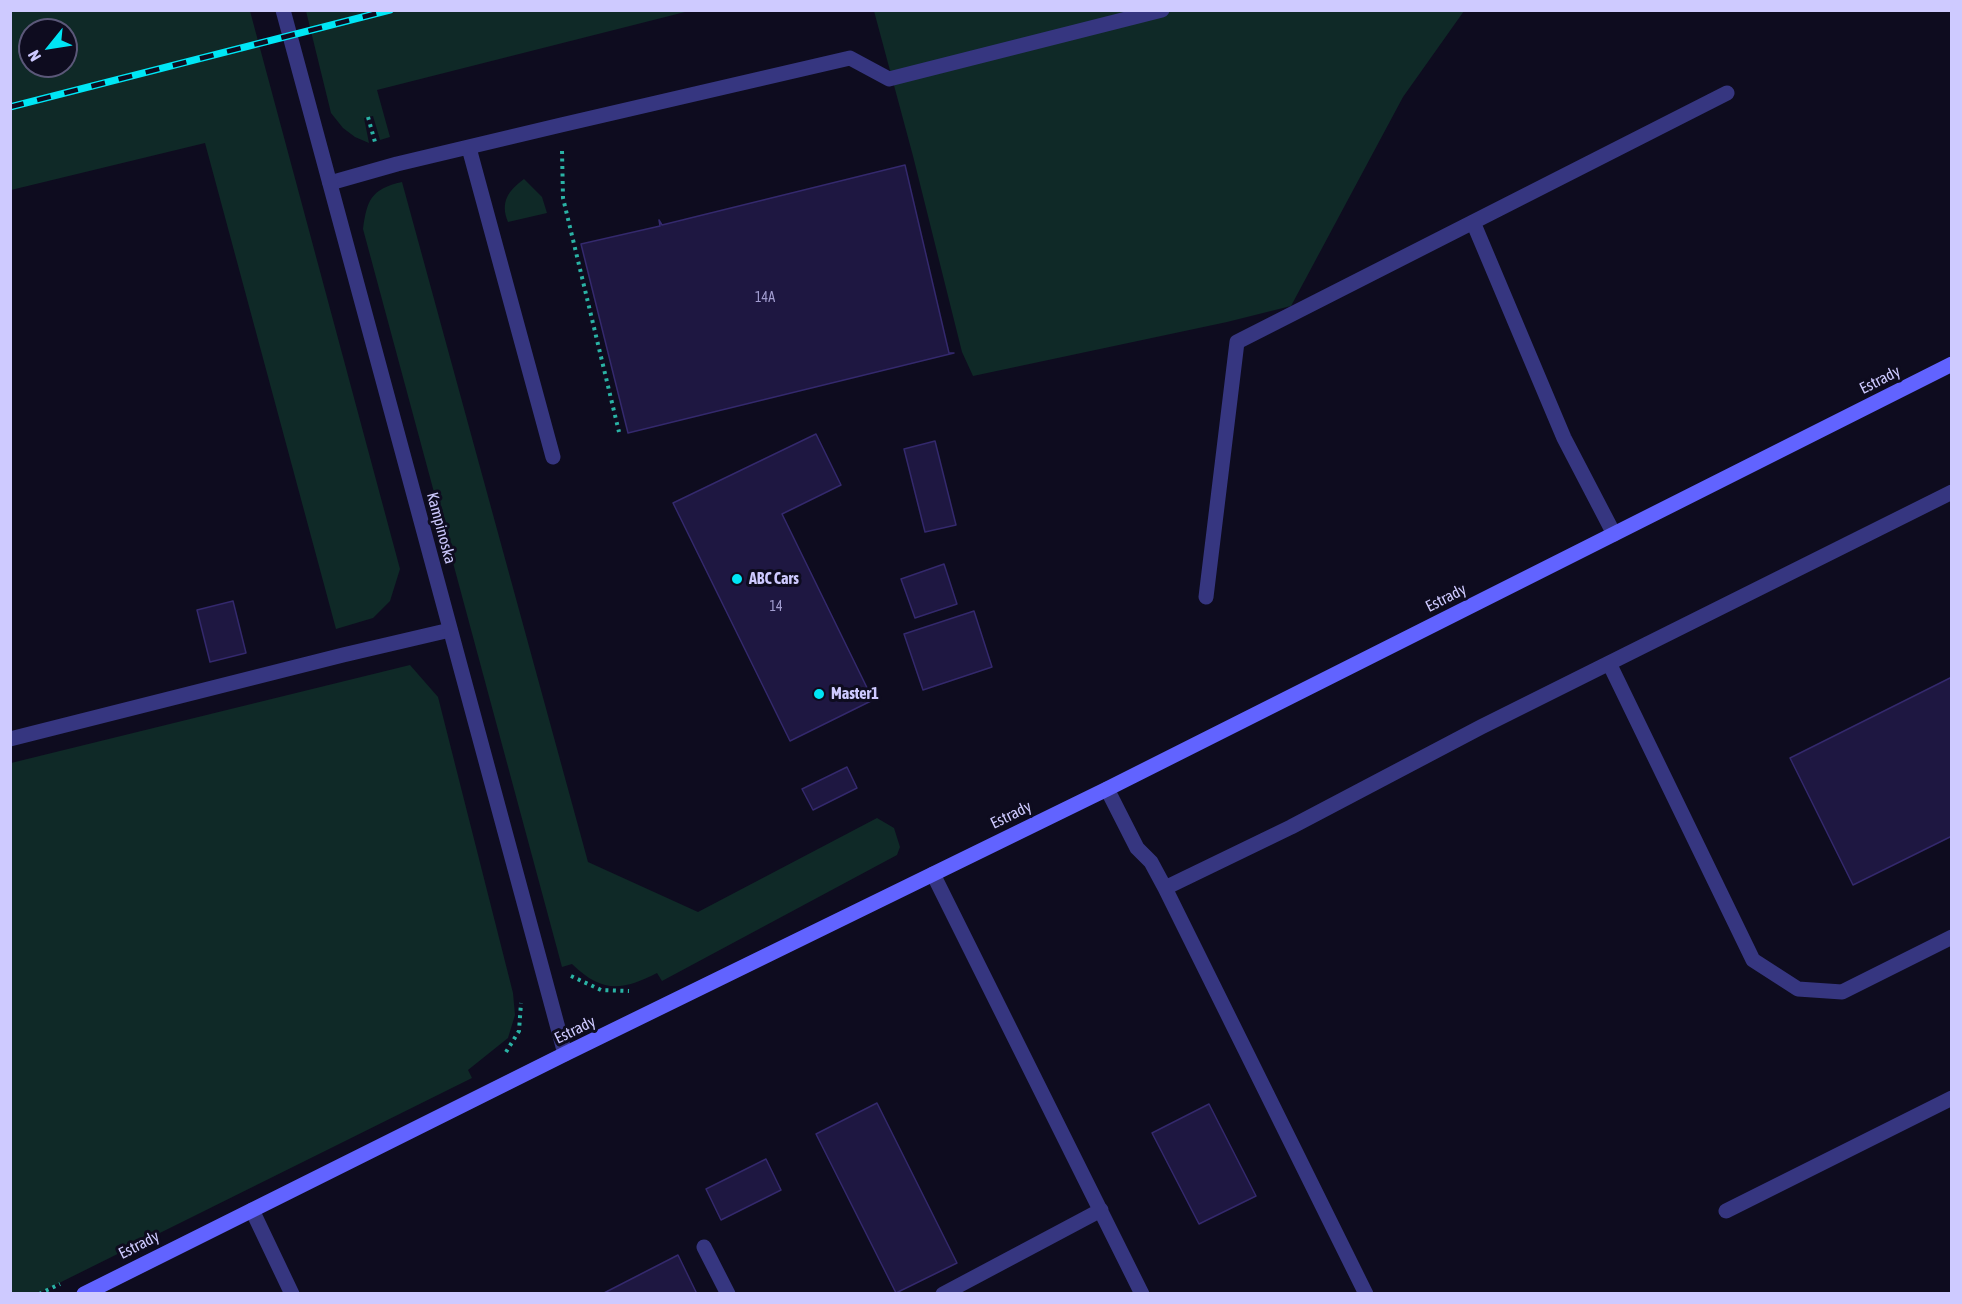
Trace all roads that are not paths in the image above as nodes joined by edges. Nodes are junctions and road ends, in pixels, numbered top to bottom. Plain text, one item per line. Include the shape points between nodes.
1 (283, 10) edge
2 (1162, 10) edge
3 (1727, 93) dead end
4 (470, 148) junction
5 (330, 183) junction
6 (1473, 222) junction
7 (1952, 364) edge
8 (553, 457) dead end
9 (1952, 492) edge
10 (1614, 534) junction
11 (1206, 597) dead end
12 (450, 630) junction
13 (1609, 663) junction
14 (10, 739) edge
15 (1107, 789) junction
16 (933, 874) junction
17 (1165, 888) junction
18 (1952, 938) edge
19 (565, 1054) junction
20 (1952, 1098) edge
21 (252, 1210) junction
22 (1101, 1210) junction
23 (1726, 1211) dead end
24 (704, 1247) dead end
25 (84, 1293) edge
26 (292, 1293) edge
27 (728, 1293) edge
28 (943, 1293) edge
29 (1142, 1293) edge
30 (1366, 1293) edge

1 - 5 street, Kampinoska
2 - 4 street via 889,79 850,58
3 - 6 street
4 - 5 street
4 - 8 street
5 - 12 street, Kampinoska
6 - 10 street via 1564,438
6 - 11 street via 1237,342
7 - 10 main road, Estrady
9 - 13 street
10 - 15 main road, Estrady
12 - 14 street
12 - 19 street, Kampinoska
13 - 17 street
13 - 18 street via 1753,960 1798,989 1842,992
15 - 16 main road, Estrady
15 - 17 street via 1137,848 1151,862
16 - 19 main road, Estrady
16 - 22 street
17 - 30 street
19 - 21 main road, Estrady
20 - 23 street
21 - 25 main road, Estrady
21 - 26 street
22 - 28 street
22 - 29 street
24 - 27 street

